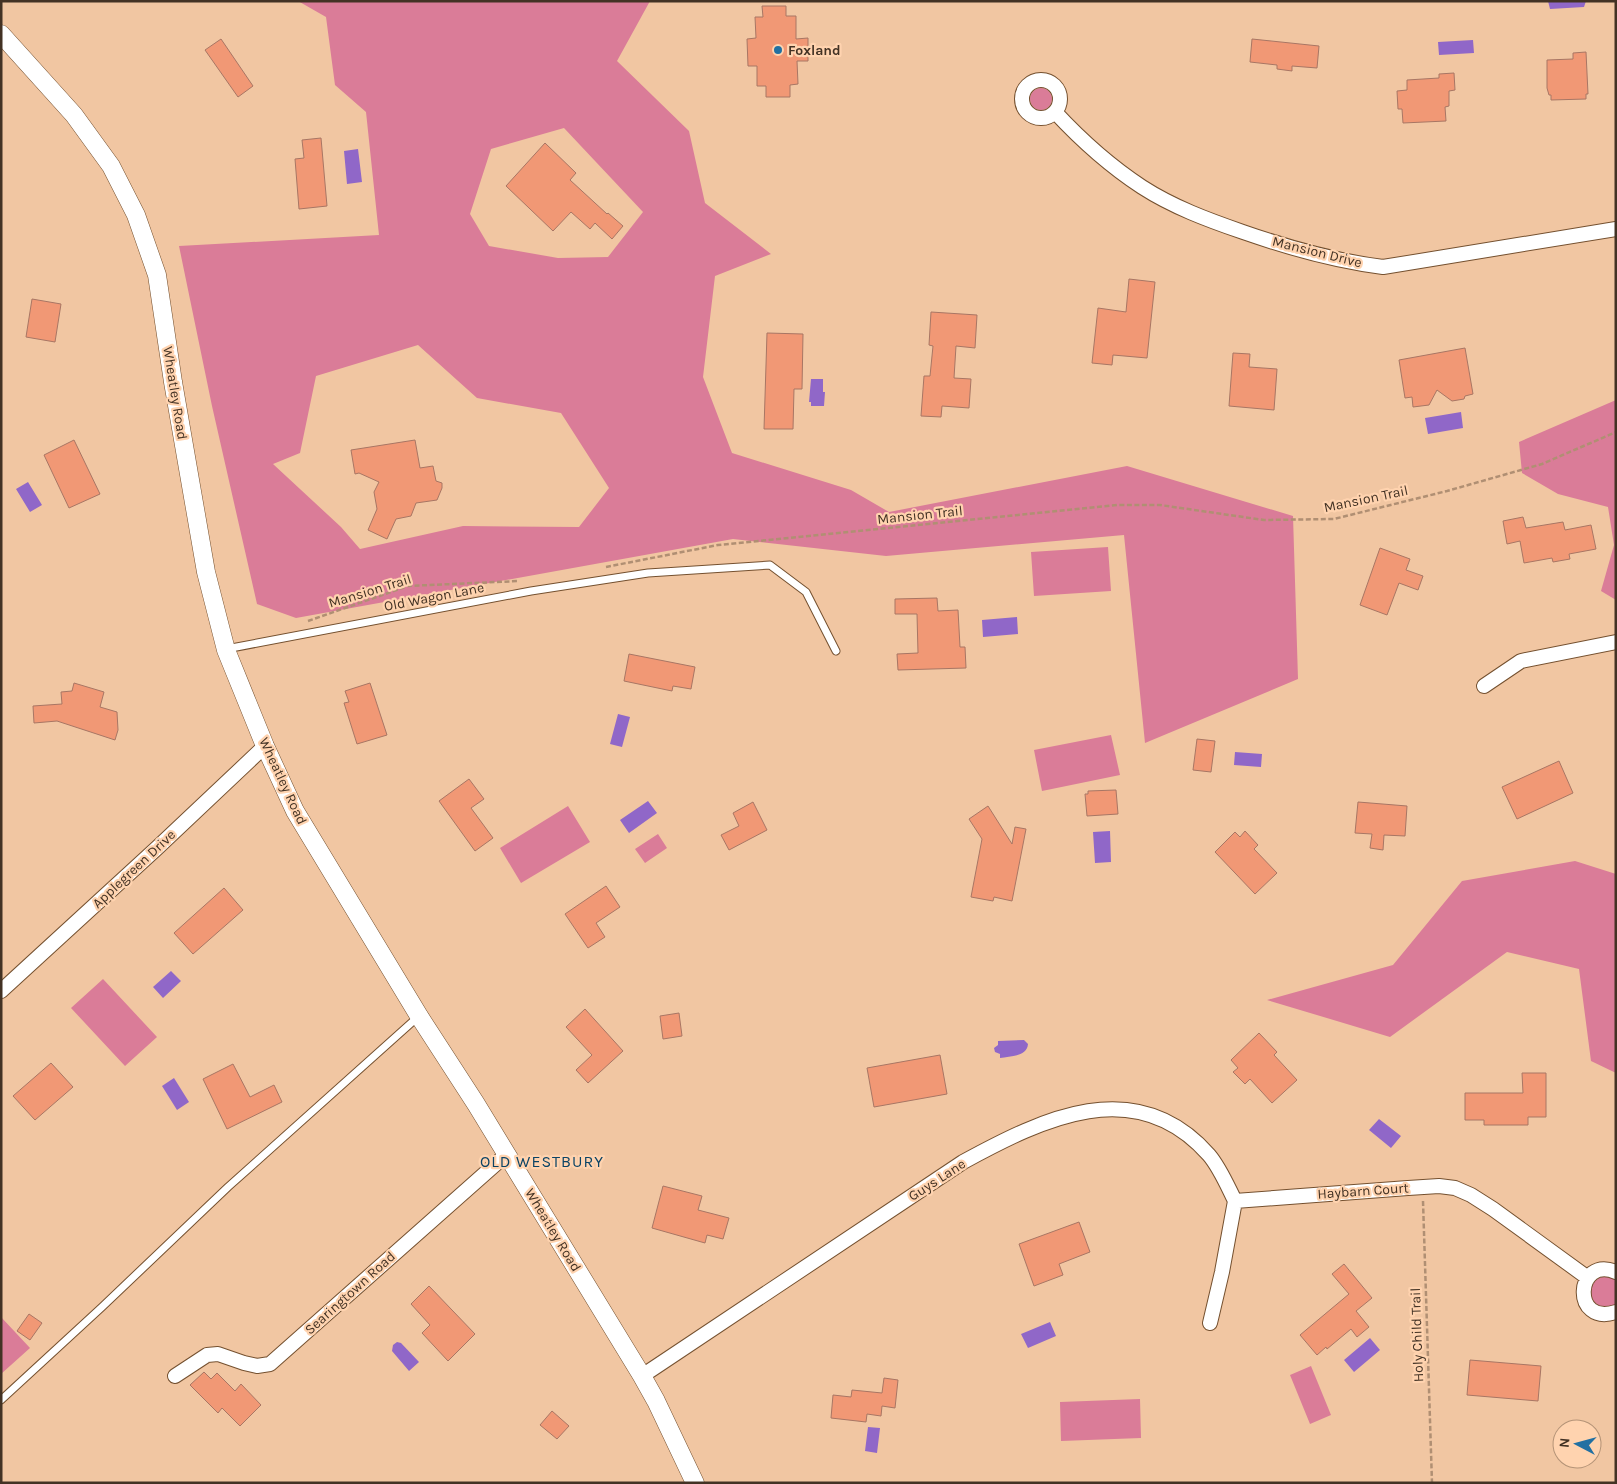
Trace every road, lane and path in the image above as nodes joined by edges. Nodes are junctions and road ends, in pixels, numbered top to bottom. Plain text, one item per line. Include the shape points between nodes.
1 (1, 34) edge
2 (1055, 112) dead end
3 (1616, 229) edge
4 (1616, 432) edge
5 (605, 567) dead end
6 (520, 581) dead end
7 (308, 621) dead end
8 (1616, 642) edge
9 (226, 650) junction
10 (836, 651) dead end
11 (1484, 686) dead end
12 (265, 746) junction
13 (1, 991) edge
14 (419, 1016) junction
15 (507, 1154) junction
16 (1422, 1187) junction
17 (1235, 1201) junction
18 (1616, 1272) edge
19 (1588, 1278) junction
20 (1616, 1312) edge
21 (1210, 1323) dead end
22 (175, 1376) dead end
23 (642, 1376) junction
24 (1, 1400) edge
25 (694, 1483) edge
26 (1432, 1483) edge

1 - 9 street, Wheatley Road via 74,115 111,166 136,215 157,276 204,563
2 - 3 street, Mansion Drive via 1086,144 1142,187 1191,214 1284,246 1354,263 1383,266
4 - 5 path, Mansion Trail via 1542,464 1334,518 1264,520 1160,505 1118,505 718,545
6 - 7 path, Mansion Trail via 408,586
8 - 11 street via 1521,661
9 - 10 lane, Old Wagon Lane via 648,573 770,564 806,592
9 - 12 street, Wheatley Road
12 - 13 street, Applegreen Drive
12 - 14 street, Wheatley Road via 295,811
14 - 15 street, Wheatley Road
14 - 24 lane via 228,1187
15 - 22 street, Searingtown Road via 270,1364 257,1366 218,1354 207,1355
15 - 23 street, Wheatley Road
16 - 17 street, Haybarn Court
16 - 19 street, Haybarn Court via 1455,1188 1471,1194
16 - 26 path, Holy Child Trail
17 - 21 street
17 - 23 street, Guys Lane via 1209,1155 1184,1132 1163,1120 1137,1110 1123,1109 1062,1117 1010,1136 963,1162
18 - 19 street via 1600,1270
19 - 20 street via 1583,1291 1587,1304 1597,1313
23 - 25 street, Wheatley Road

